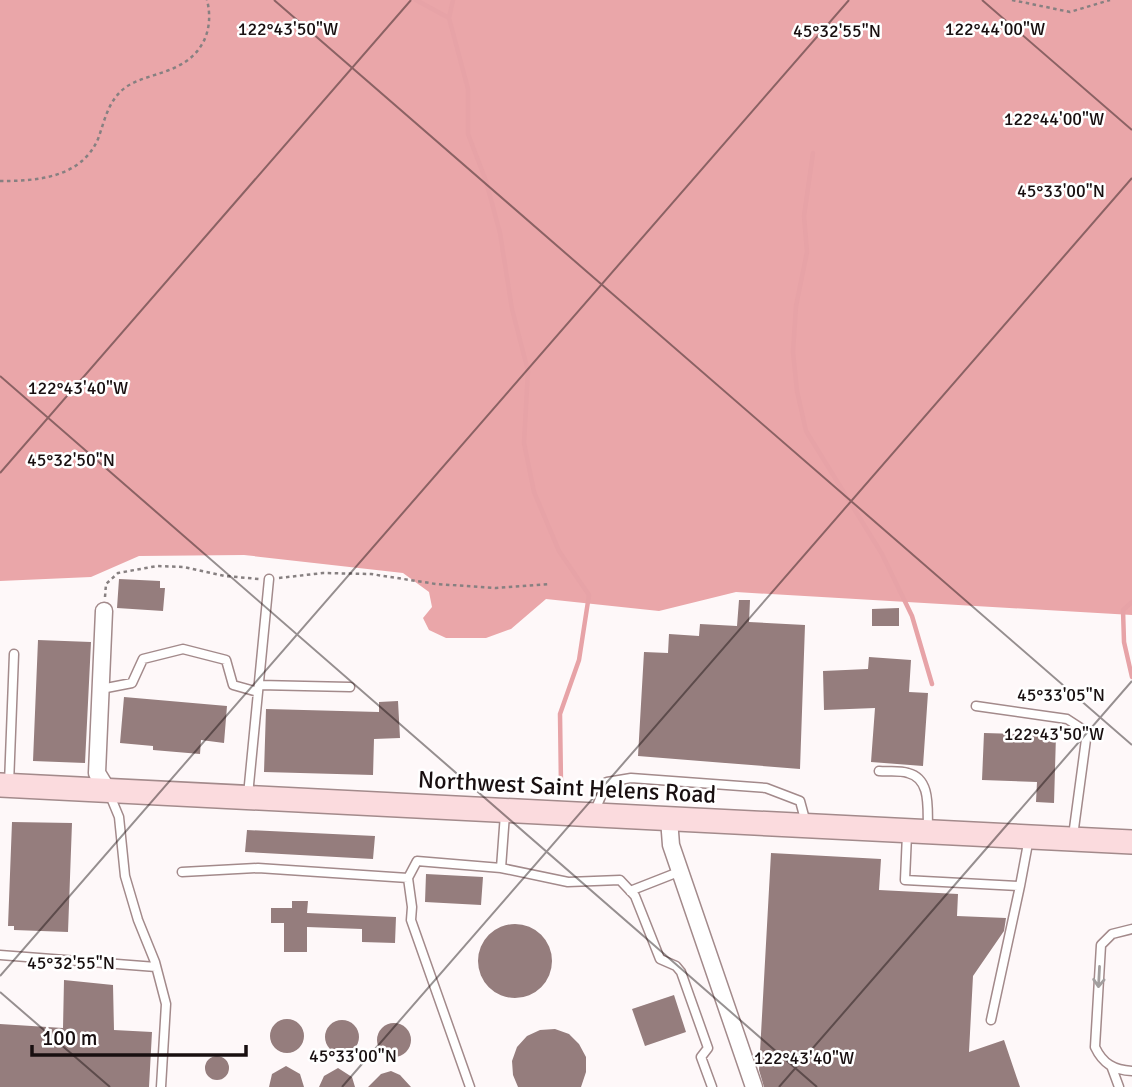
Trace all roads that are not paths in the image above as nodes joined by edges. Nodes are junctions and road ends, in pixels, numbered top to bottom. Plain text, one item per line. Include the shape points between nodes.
1 (269, 579) road end
2 (104, 611) road end
3 (14, 654) dead end
4 (350, 687) dead end
5 (101, 689) junction
6 (259, 689) junction
7 (976, 706) dead end
8 (879, 771) dead end
9 (4, 785) edge
10 (108, 791) junction
11 (248, 798) junction
12 (505, 811) junction
13 (593, 815) junction
14 (669, 819) junction
15 (806, 826) junction
16 (918, 831) junction
17 (1030, 837) junction
18 (1072, 839) junction
19 (1132, 842) edge
20 (501, 868) junction
21 (681, 871) junction
22 (181, 872) dead end
23 (408, 878) junction
24 (1020, 886) junction
25 (630, 891) junction
26 (1132, 929) edge
27 (0, 955) edge
28 (156, 967) junction
29 (991, 1020) dead end
30 (1112, 1068) junction
31 (1132, 1071) edge
32 (162, 1087) edge
33 (470, 1087) edge
34 (712, 1087) edge
35 (754, 1087) edge
36 (1119, 1087) edge

1 - 6 lane
2 - 5 street
3 - 9 lane
4 - 6 lane
5 - 6 lane via 132,683 143,659 183,649 226,660 233,685
5 - 10 street via 97,773
6 - 11 lane
7 - 18 lane via 1068,719 1087,732
8 - 16 lane via 909,773 922,783 926,791
9 - 10 main road, Northwest Saint Helens Road
10 - 11 main road, Northwest Saint Helens Road
10 - 28 lane via 119,817 125,876
11 - 12 main road, Northwest Saint Helens Road
12 - 13 main road, Northwest Saint Helens Road
12 - 20 lane
13 - 14 main road, Northwest Saint Helens Road
13 - 15 lane via 607,782 631,778 766,788 800,801
14 - 15 main road, Northwest Saint Helens Road
14 - 21 street via 671,845
15 - 16 main road, Northwest Saint Helens Road
16 - 17 main road, Northwest Saint Helens Road
16 - 24 lane via 905,880
17 - 18 main road, Northwest Saint Helens Road
17 - 24 lane
18 - 19 main road, Northwest Saint Helens Road
20 - 23 lane via 417,861
20 - 25 lane via 568,882 620,880
21 - 25 lane
21 - 35 street
22 - 23 lane via 258,868
23 - 33 lane via 411,920
24 - 29 lane
25 - 34 lane via 660,959 681,972 708,1048 701,1057
26 -> 30 lane via 1112,934 1101,945 1095,1047
27 - 28 lane
28 - 32 lane via 166,1004
30 - 31 lane
30 - 36 lane

